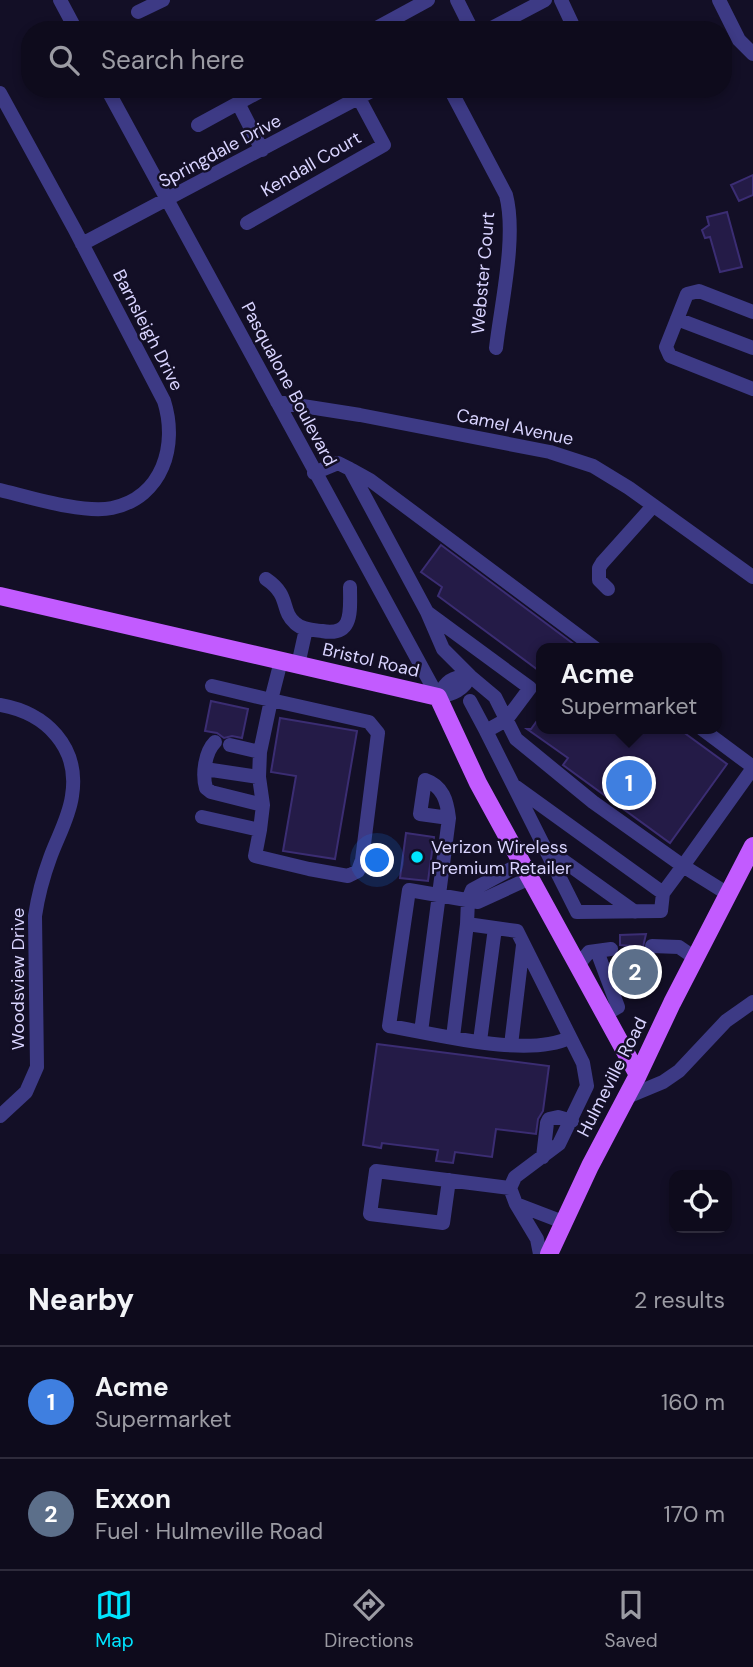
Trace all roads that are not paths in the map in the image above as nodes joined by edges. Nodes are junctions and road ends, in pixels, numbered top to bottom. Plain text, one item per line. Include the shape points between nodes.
1 (60, 0) edge
2 (163, 0) edge
3 (428, 0) edge
4 (457, 0) edge
5 (545, 0) edge
6 (561, 0) edge
7 (719, 0) edge
8 (138, 12) dead end
9 (71, 21) edge
10 (390, 21) edge
11 (468, 21) edge
12 (505, 21) edge
13 (571, 21) edge
14 (730, 21) edge
15 (732, 26) edge
16 (753, 54) edge
17 (0, 93) edge
18 (112, 98) edge
19 (247, 98) edge
20 (349, 98) edge
21 (358, 98) edge
22 (455, 98) edge
23 (238, 103) junction
24 (198, 125) dead end
25 (262, 150) junction
26 (167, 201) junction
27 (247, 223) dead end
28 (82, 244) junction
29 (753, 312) edge
30 (677, 319) junction
31 (496, 348) dead end
32 (753, 348) edge
33 (753, 389) edge
34 (277, 402) junction
35 (350, 469) junction
36 (314, 473) junction
37 (0, 490) edge
38 (653, 506) junction
39 (753, 577) edge
40 (266, 579) dead end
41 (350, 587) dead end
42 (608, 589) dead end
43 (0, 596) edge
44 (427, 612) junction
45 (306, 629) junction
46 (588, 643) edge
47 (290, 663) junction
48 (470, 676) junction
49 (212, 686) dead end
50 (438, 697) junction
51 (271, 700) junction
52 (470, 701) dead end
53 (0, 705) edge
54 (506, 720) junction
55 (485, 731) junction
56 (709, 734) edge
57 (260, 751) junction
58 (753, 767) edge
59 (205, 769) junction
60 (259, 777) junction
61 (513, 785) junction
62 (263, 805) junction
63 (202, 817) dead end
64 (449, 818) dead end
65 (260, 830) junction
66 (546, 849) junction
67 (751, 854) edge
68 (683, 866) junction
69 (526, 870) junction
70 (663, 893) junction
71 (728, 894) junction
72 (439, 895) junction
73 (468, 900) junction
74 (635, 912) junction
75 (467, 924) junction
76 (495, 928) junction
77 (523, 944) junction
78 (652, 946) dead end
79 (695, 958) junction
80 (578, 965) junction
81 (753, 1002) edge
82 (604, 1015) junction
83 (421, 1031) junction
84 (453, 1037) junction
85 (569, 1038) junction
86 (480, 1041) junction
87 (511, 1045) junction
88 (638, 1076) junction
89 (627, 1097) junction
90 (0, 1116) edge
91 (572, 1121) junction
92 (544, 1157) junction
93 (449, 1180) junction
94 (510, 1188) junction
95 (516, 1204) junction
96 (564, 1222) junction
97 (540, 1254) edge
98 (549, 1254) edge

1 - 9 street
2 - 8 street
3 - 10 street
4 - 11 street
5 - 12 street
6 - 13 street
7 - 14 street
15 - 16 street
17 - 28 street, Barnsleigh Drive
18 - 26 street, Pasqualone Boulevard
19 - 23 street
20 - 25 street, Springdale Drive
21 - 27 street, Kendall Court via 384,145
22 - 31 street, Webster Court via 509,204
23 - 24 street
23 - 25 street
25 - 26 street, Springdale Drive
26 - 28 street, Springdale Drive
26 - 34 street, Pasqualone Boulevard
28 - 37 street, Barnsleigh Drive via 164,401 169,416 167,456 160,474 144,491 112,508 70,506
29 - 30 street via 691,291
30 - 32 street
30 - 33 street via 666,347 670,356
34 - 36 street, Pasqualone Boulevard
34 - 38 street, Camel Avenue via 564,456 598,468
35 - 36 street via 338,463
35 - 44 street
35 - 46 street
36 - 50 street, Pasqualone Boulevard
38 - 39 street, Camel Avenue
38 - 42 street via 602,563 599,580
40 - 45 street via 278,587 293,621
41 - 45 street via 344,628 337,633
43 - 47 main road, Bristol Road
44 - 48 street via 443,649
44 - 54 street via 530,688
45 - 47 street
47 - 50 main road, Bristol Road
47 - 51 street
48 - 50 street via 444,683
48 - 54 street via 495,697
49 - 51 street
50 - 69 main road, Bristol Road
51 - 57 street
51 - 65 street via 369,722 379,733 358,871 348,876 256,856
52 - 55 street
53 - 90 street, Woodsview Drive via 34,715 51,728 66,751 73,779 69,808 38,894 35,916 37,1067 26,1092
54 - 55 street
54 - 68 street via 516,739 593,802
55 - 61 street
56 - 58 street
57 - 59 street via 223,743 208,754
57 - 60 street
58 - 68 street
59 - 60 street
59 - 62 street via 205,788 211,792
60 - 62 street
61 - 66 street
61 - 70 street
62 - 65 street
63 - 65 street
64 - 72 street
66 - 74 street
66 - 74 street via 577,912
67 - 71 main road, Hulmeville Road
68 - 70 street
68 - 71 street
69 - 73 street via 478,902
69 - 80 main road, Bristol Road
70 - 74 street via 662,911
71 - 79 main road, Hulmeville Road
72 - 73 street
72 - 83 street
72 - 83 street via 408,890 389,1026
73 - 75 street
75 - 76 street
75 - 84 street
76 - 77 street via 517,931
76 - 86 street
77 - 85 street
77 - 87 street
78 - 79 street via 679,947
79 - 88 main road, Hulmeville Road
80 - 82 main road, Bristol Road
80 - 82 street via 589,951 604,950 618,1007
81 - 89 street via 726,1021 679,1071
82 - 88 main road, Bristol Road
83 - 84 street
84 - 86 street
85 - 87 street via 555,1044
85 - 91 street via 583,1063 587,1086
86 - 87 street
88 - 89 main road, Hulmeville Road
89 - 96 main road, Hulmeville Road
91 - 92 street via 559,1144
91 - 92 street via 550,1119
92 - 94 street via 515,1177
93 - 93 street via 376,1171 370,1214 443,1223
93 - 94 street
94 - 95 street
95 - 96 street
95 - 97 street via 537,1239
96 - 98 main road, Hulmeville Road

